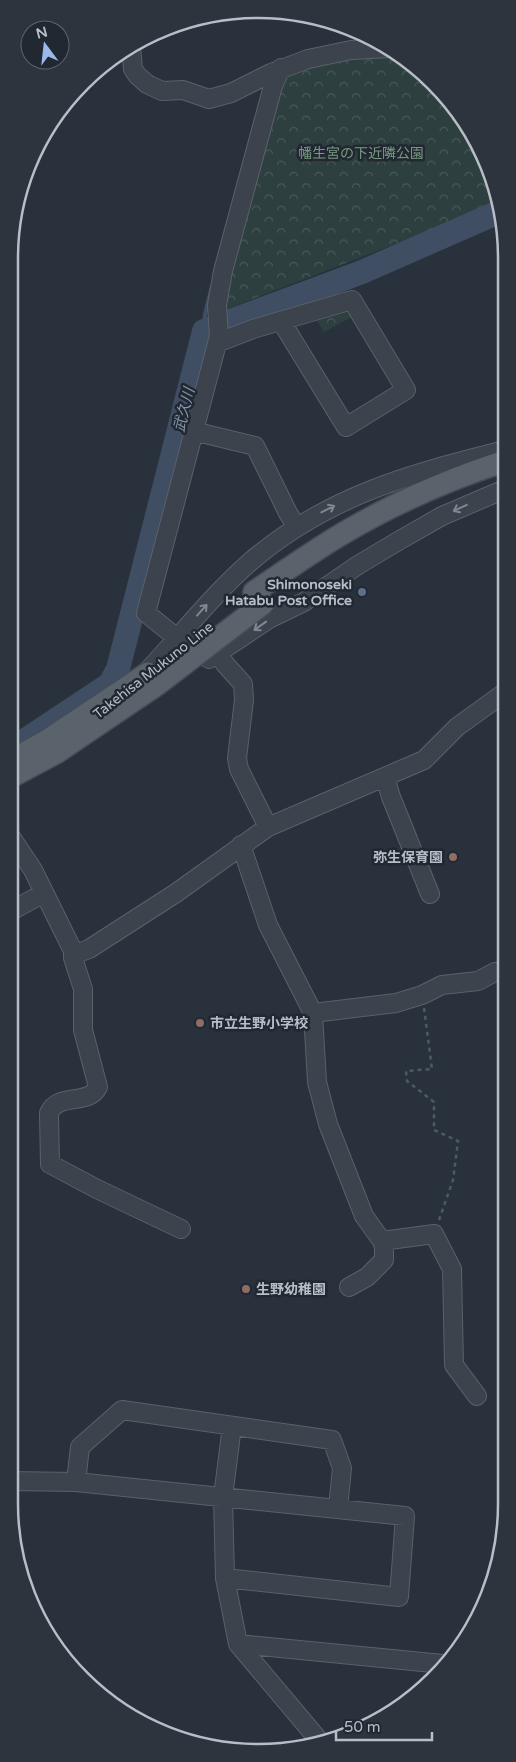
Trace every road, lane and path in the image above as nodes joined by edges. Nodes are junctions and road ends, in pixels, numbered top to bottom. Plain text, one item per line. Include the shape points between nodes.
1 (376, 49) edge
2 (131, 54) edge
3 (281, 68) junction
4 (281, 321) junction
5 (218, 340) junction
6 (193, 431) junction
7 (498, 452) edge
8 (498, 463) edge
9 (498, 479) edge
10 (498, 492) edge
11 (297, 527) junction
12 (259, 598) junction
13 (177, 638) junction
14 (219, 654) junction
15 (153, 679) junction
16 (498, 697) edge
17 (82, 731) junction
18 (18, 757) edge
19 (18, 765) edge
20 (18, 774) edge
21 (18, 775) edge
22 (385, 777) junction
23 (18, 787) edge
24 (268, 827) junction
25 (241, 845) junction
26 (18, 848) edge
27 (44, 893) junction
28 (430, 894) dead end
29 (18, 907) edge
30 (73, 951) junction
31 (498, 972) edge
32 (422, 995) junction
33 (313, 1013) junction
34 (181, 1229) dead end
35 (434, 1234) junction
36 (382, 1241) junction
37 (349, 1287) dead end
38 (477, 1396) dead end
39 (232, 1426) junction
40 (18, 1481) edge
41 (76, 1482) junction
42 (222, 1497) junction
43 (338, 1508) junction
44 (225, 1578) junction
45 (238, 1644) junction
46 (438, 1664) edge
47 (316, 1737) edge

1 - 3 street via 337,52
2 - 3 street via 136,75 147,84 162,91 183,90 209,99 244,87
3 - 5 street via 273,86 223,270 217,305
4 - 4 street via 346,427 406,390 352,300
4 - 5 street
5 - 6 street
6 - 11 street via 255,446
6 - 13 street via 146,613
11 -> 7 street via 367,490
8 - 12 main road, Takehisa Mukuno Line via 443,483 373,516 322,546
9 - 12 main road, Takehisa Mukuno Line via 380,528
10 -> 14 street via 442,516 400,540 304,602 269,619
13 -> 11 street via 249,563
12 - 15 main road, Takehisa Mukuno Line
13 - 14 street
13 - 17 street via 117,701
14 - 17 street via 122,705
14 - 24 street via 243,684 237,758 239,769
15 - 18 main road, bridge
15 - 19 main road, Takehisa Mukuno Line, bridge via 51,747
15 - 21 main road, Takehisa Mukuno Line, bridge via 56,753
15 - 23 main road, bridge via 72,752
16 - 22 street via 457,727 424,760
17 - 20 street
22 - 24 street
22 - 28 street
24 - 25 street
25 - 30 street via 176,893 89,949
25 - 33 street via 268,925
26 - 27 street
27 - 29 street
27 - 30 street
30 - 34 street via 83,989 83,1030 98,1087 89,1096 64,1100 51,1109 50,1164
31 - 32 street via 478,981 442,985
32 - 33 street via 382,1006
32 - 35 path via 432,1069 406,1071 407,1081 434,1102 434,1130 458,1141 453,1180
33 - 36 street via 317,1082 328,1124 364,1216
35 - 36 street
35 - 38 street via 452,1269 454,1365
36 - 37 street via 384,1260 367,1277
39 - 41 street via 122,1410 80,1447
39 - 42 street
39 - 43 street via 332,1440 342,1468
40 - 41 street
41 - 42 street
42 - 43 street
42 - 44 street
43 - 44 street via 405,1516 399,1597
44 - 45 street
45 - 46 street
45 - 47 street

